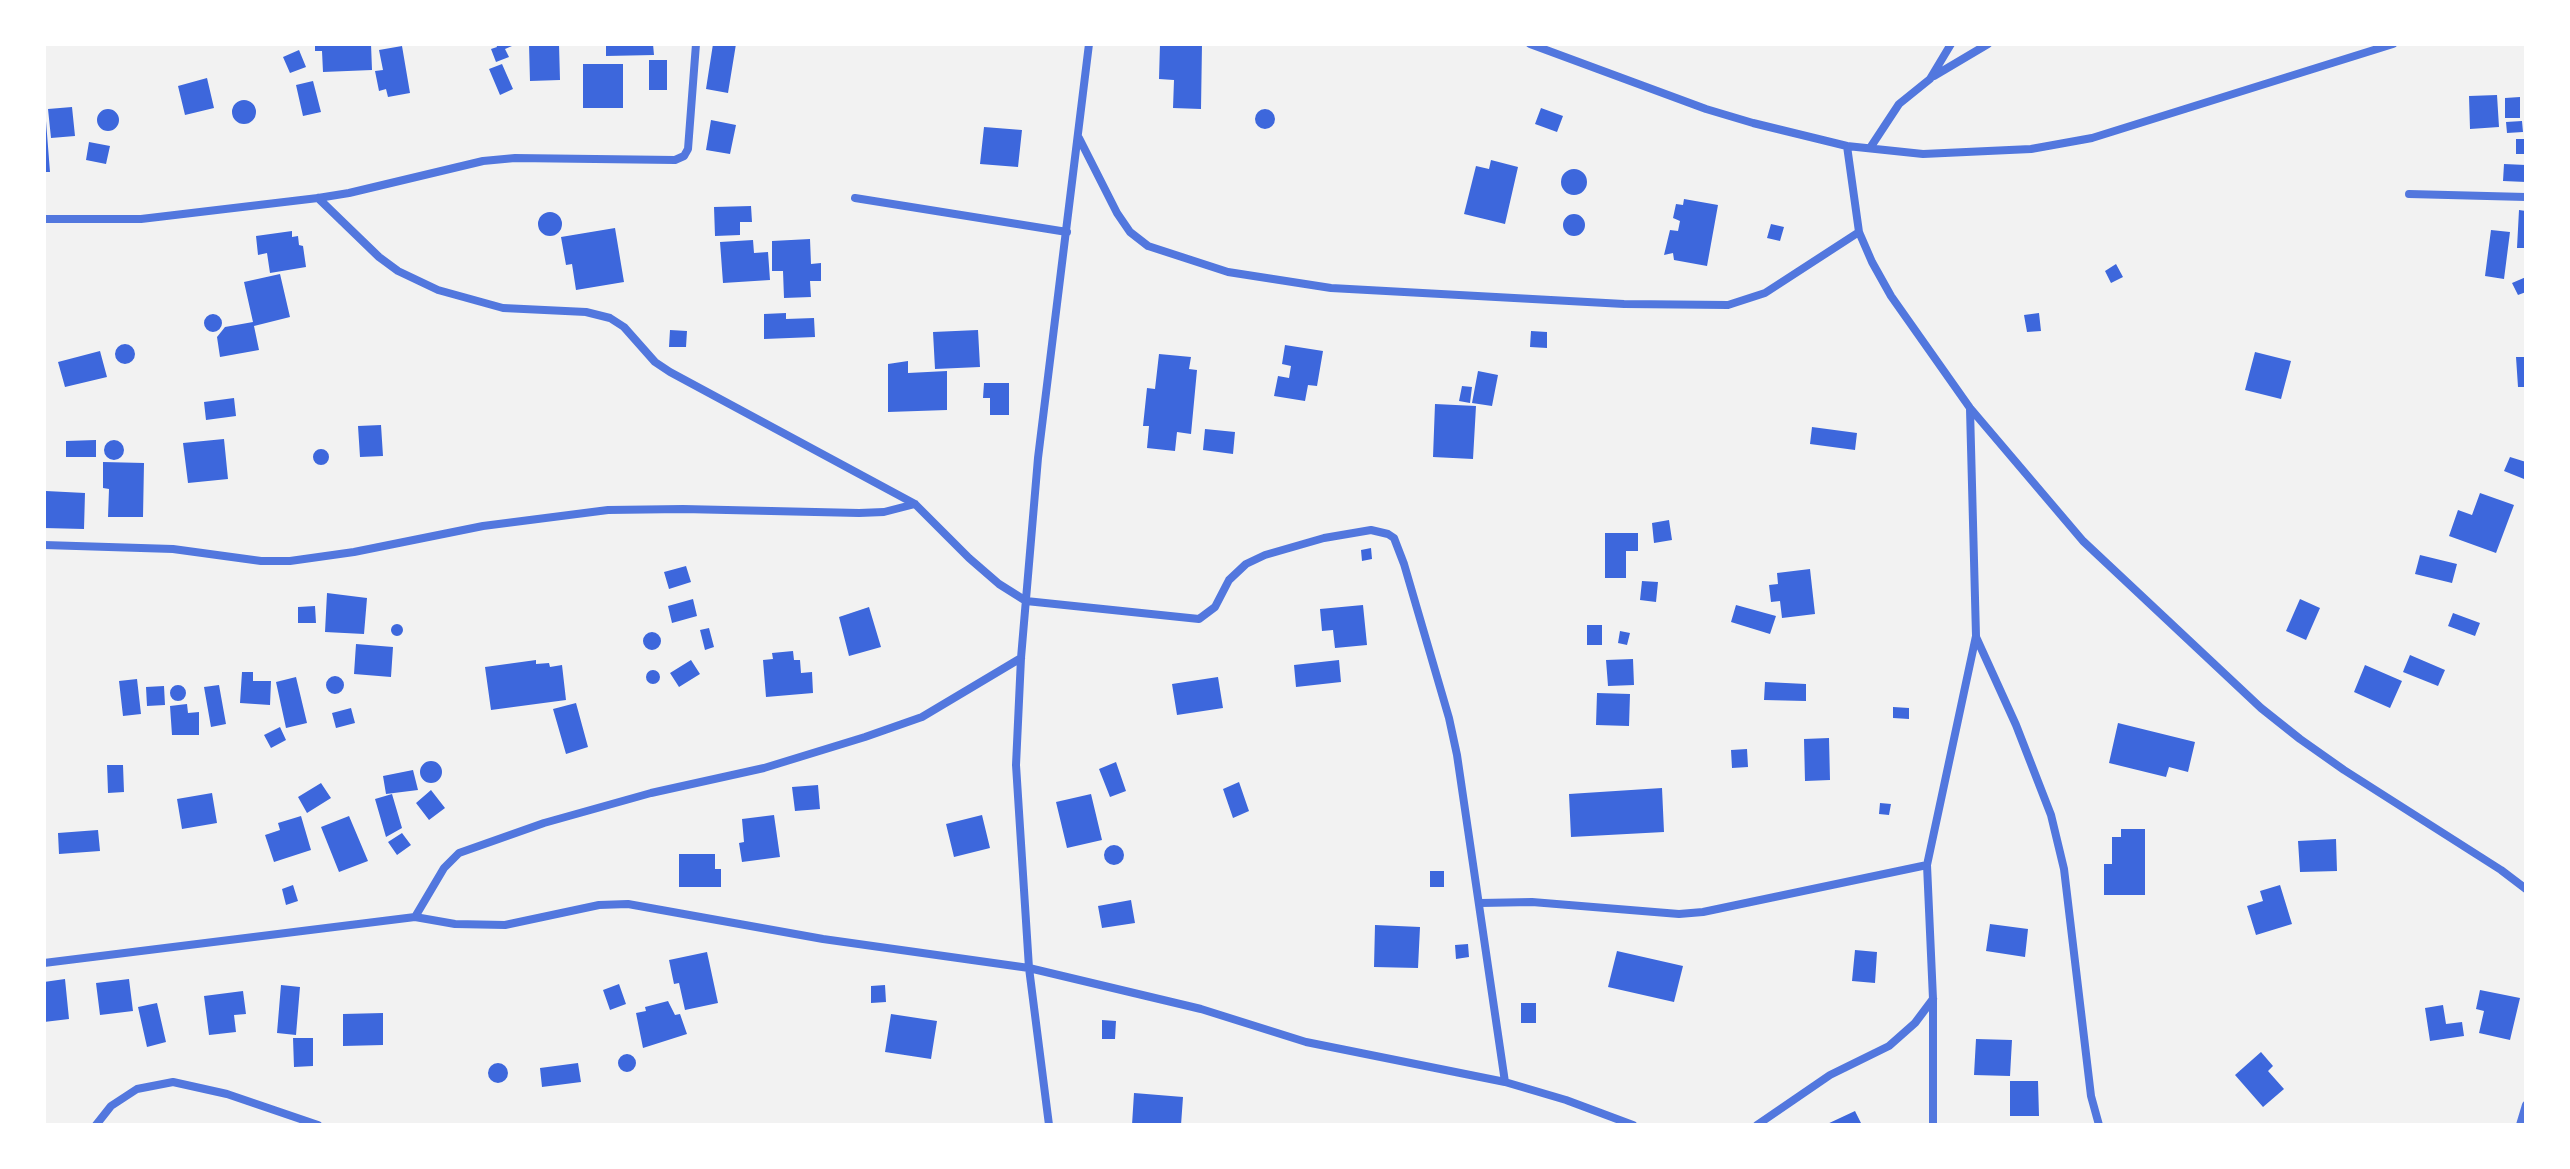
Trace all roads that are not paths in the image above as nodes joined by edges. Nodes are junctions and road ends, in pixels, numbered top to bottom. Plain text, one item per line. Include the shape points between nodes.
1 (696, 44) edge
2 (1089, 44) edge
3 (1530, 44) edge
4 (1951, 44) edge
5 (1988, 44) edge
6 (2393, 44) edge
7 (1930, 79) junction
8 (1079, 138) junction
9 (1847, 146) junction
10 (1870, 148) junction
11 (2409, 194) dead end
12 (2526, 197) edge
13 (318, 198) junction
14 (855, 198) dead end
15 (44, 219) edge
16 (1067, 232) junction
17 (1859, 232) junction
18 (1970, 408) junction
19 (915, 504) junction
20 (44, 545) edge
21 (1026, 601) junction
22 (1976, 636) junction
23 (1021, 658) junction
24 (1927, 865) junction
25 (2526, 889) edge
26 (1481, 903) junction
27 (415, 917) junction
28 (44, 963) edge
29 (1029, 968) junction
30 (1933, 999) junction
31 (1505, 1082) junction
32 (2526, 1105) edge
33 (96, 1125) edge
34 (318, 1125) edge
35 (1049, 1125) edge
36 (1633, 1125) edge
37 (1757, 1125) edge
38 (1933, 1125) edge
39 (2099, 1125) edge
40 (2520, 1125) edge

1 - 13 street via 688,149 680,158 483,161
2 - 8 street
3 - 9 street via 1706,109
4 - 7 street
5 - 7 street
6 - 10 street via 2092,138 1970,154
7 - 10 street via 1899,104
8 - 16 street
8 - 17 street via 1117,213 1148,246 1228,272 1331,288 1728,305 1765,293
9 - 10 street
9 - 17 street
11 - 12 street
13 - 15 street via 141,219
13 - 19 street via 379,257 419,282 494,306 610,318 670,372
14 - 16 street
16 - 21 street
17 - 18 street via 1891,296
18 - 22 street
18 - 25 street via 2083,541 2261,708 2344,770
19 - 20 street via 859,513 608,510 290,561 173,549
19 - 21 street via 969,558
21 - 23 street
21 - 26 street via 1199,619 1215,607 1229,580 1265,555 1324,538 1371,530 1388,534 1404,564 1449,718
22 - 24 street
22 - 39 street via 2051,815 2064,869
23 - 27 street via 922,717 865,737 544,823 459,853
23 - 29 street via 1016,765
24 - 26 street via 1703,912
24 - 30 street
26 - 31 street
27 - 28 street
27 - 29 street via 505,925 628,904
29 - 31 street via 1201,1009 1306,1042
29 - 35 street
30 - 37 street via 1889,1046 1830,1075
30 - 38 street
31 - 36 street
32 - 40 street
33 - 34 street via 111,1106 137,1089 173,1082

